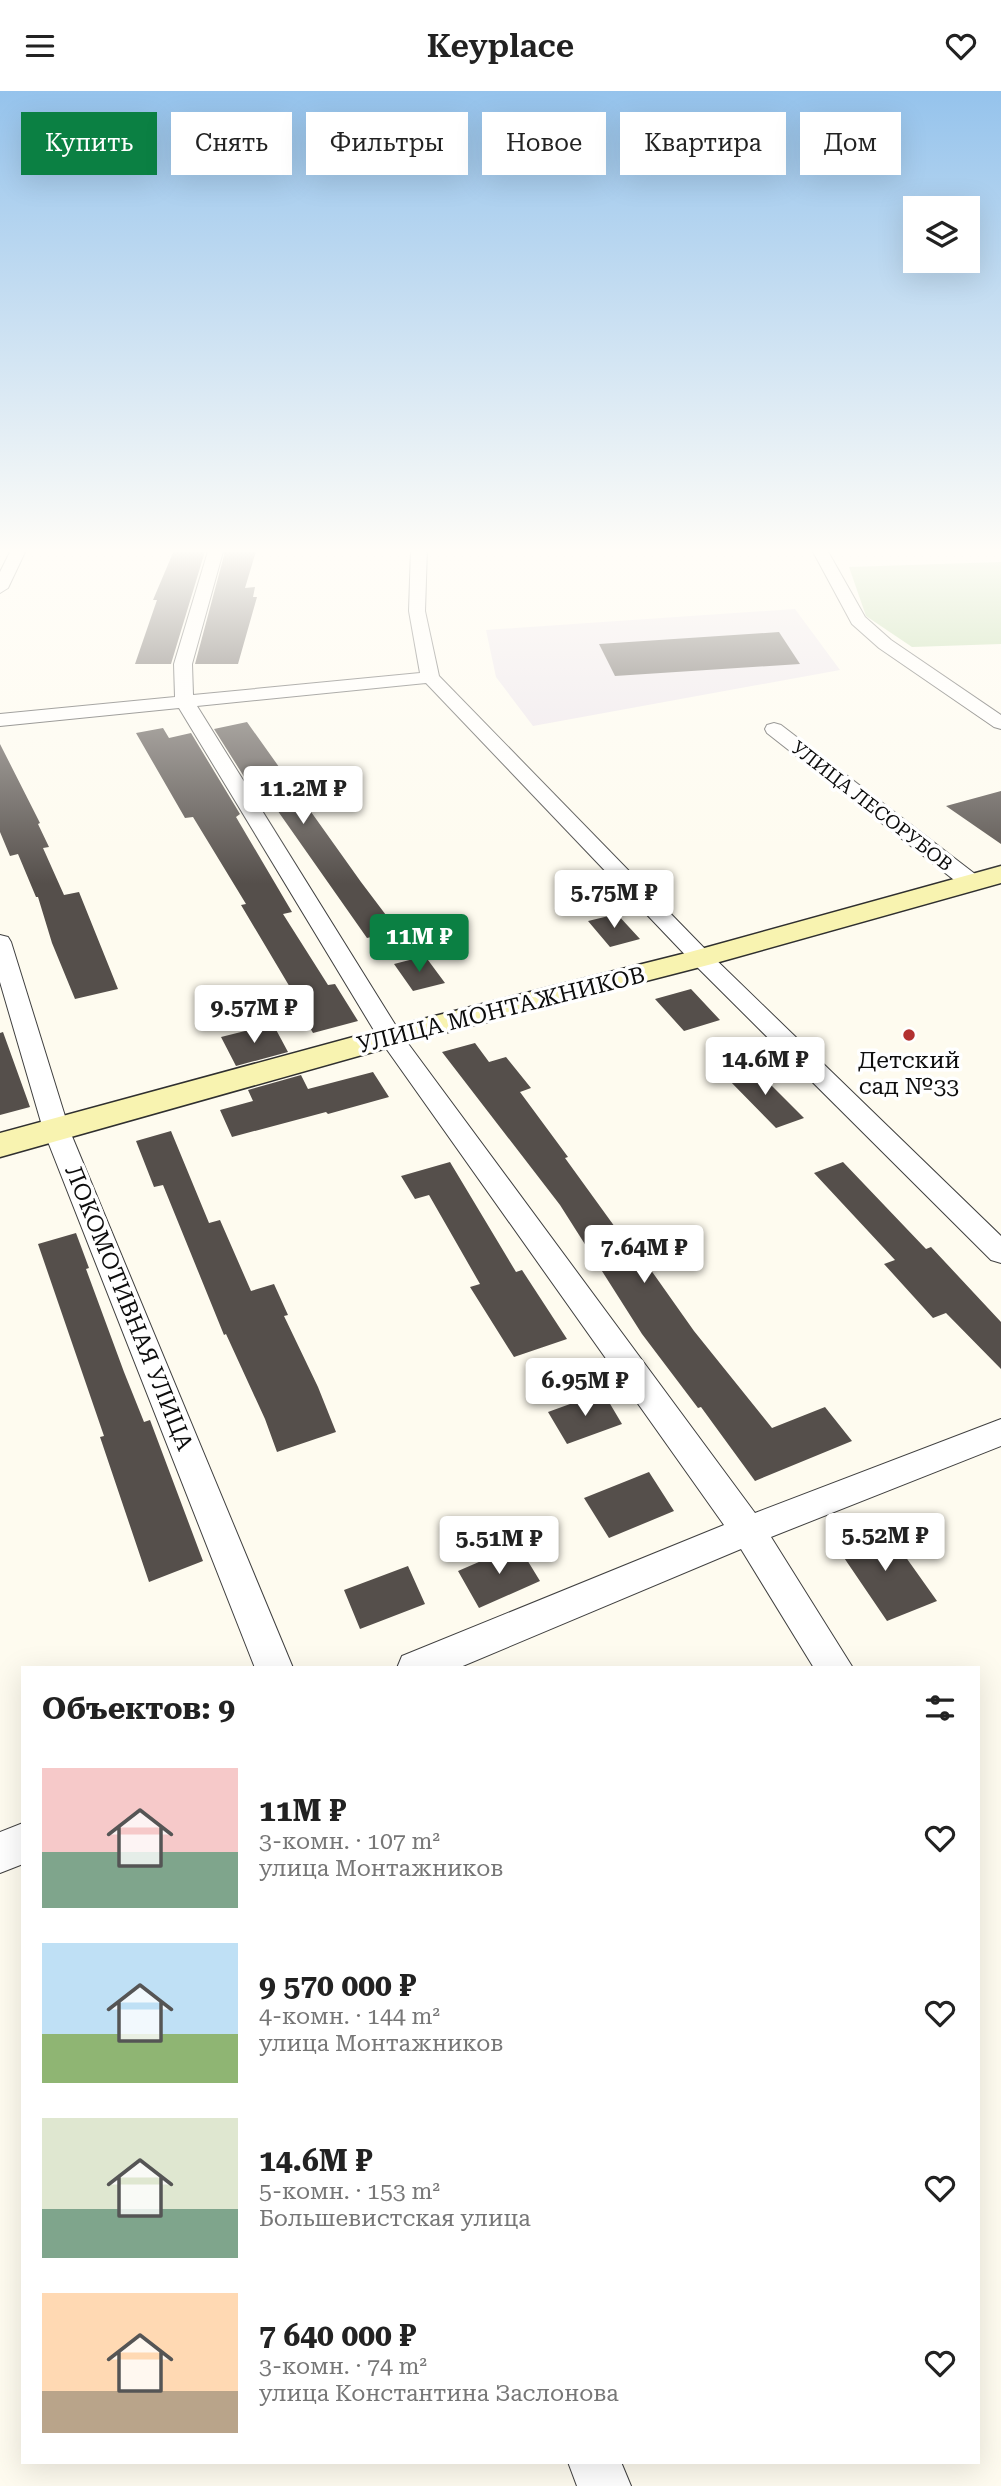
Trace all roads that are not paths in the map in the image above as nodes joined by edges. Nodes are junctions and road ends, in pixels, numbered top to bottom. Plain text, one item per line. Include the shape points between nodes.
1 (184, 660) edge
2 (427, 660) edge
3 (908, 660) edge
4 (430, 677) junction
5 (184, 700) junction
6 (0, 720) edge
7 (1001, 723) edge
8 (774, 729) dead end
9 (1001, 874) edge
10 (971, 882) junction
11 (0, 942) edge
12 (701, 958) junction
13 (390, 1037) junction
14 (56, 1129) junction
15 (0, 1145) edge
16 (1001, 1253) edge
17 (1001, 1432) edge
18 (748, 1531) junction
19 (273, 1666) edge
20 (420, 1666) edge
21 (834, 1666) edge
22 (21, 1844) edge
23 (0, 1853) edge
24 (595, 2464) edge
25 (604, 2486) edge

1 - 5 street
2 - 4 street
3 - 7 street
4 - 5 street
4 - 12 street
5 - 6 street
5 - 13 street
8 - 10 street, УЛИЦА ЛЕСОРУБОВ
9 - 10 street, УЛИЦА МОНТАЖНИКОВ
10 - 12 street, УЛИЦА МОНТАЖНИКОВ
11 - 14 street, ЛОКОМОТИВНАЯ УЛИЦА
12 - 13 street, УЛИЦА МОНТАЖНИКОВ
12 - 16 street
13 - 14 street, УЛИЦА МОНТАЖНИКОВ
13 - 18 street
14 - 15 street, УЛИЦА МОНТАЖНИКОВ
14 - 19 street, ЛОКОМОТИВНАЯ УЛИЦА
17 - 18 street
18 - 20 street
18 - 21 street
22 - 23 street
24 - 25 street

